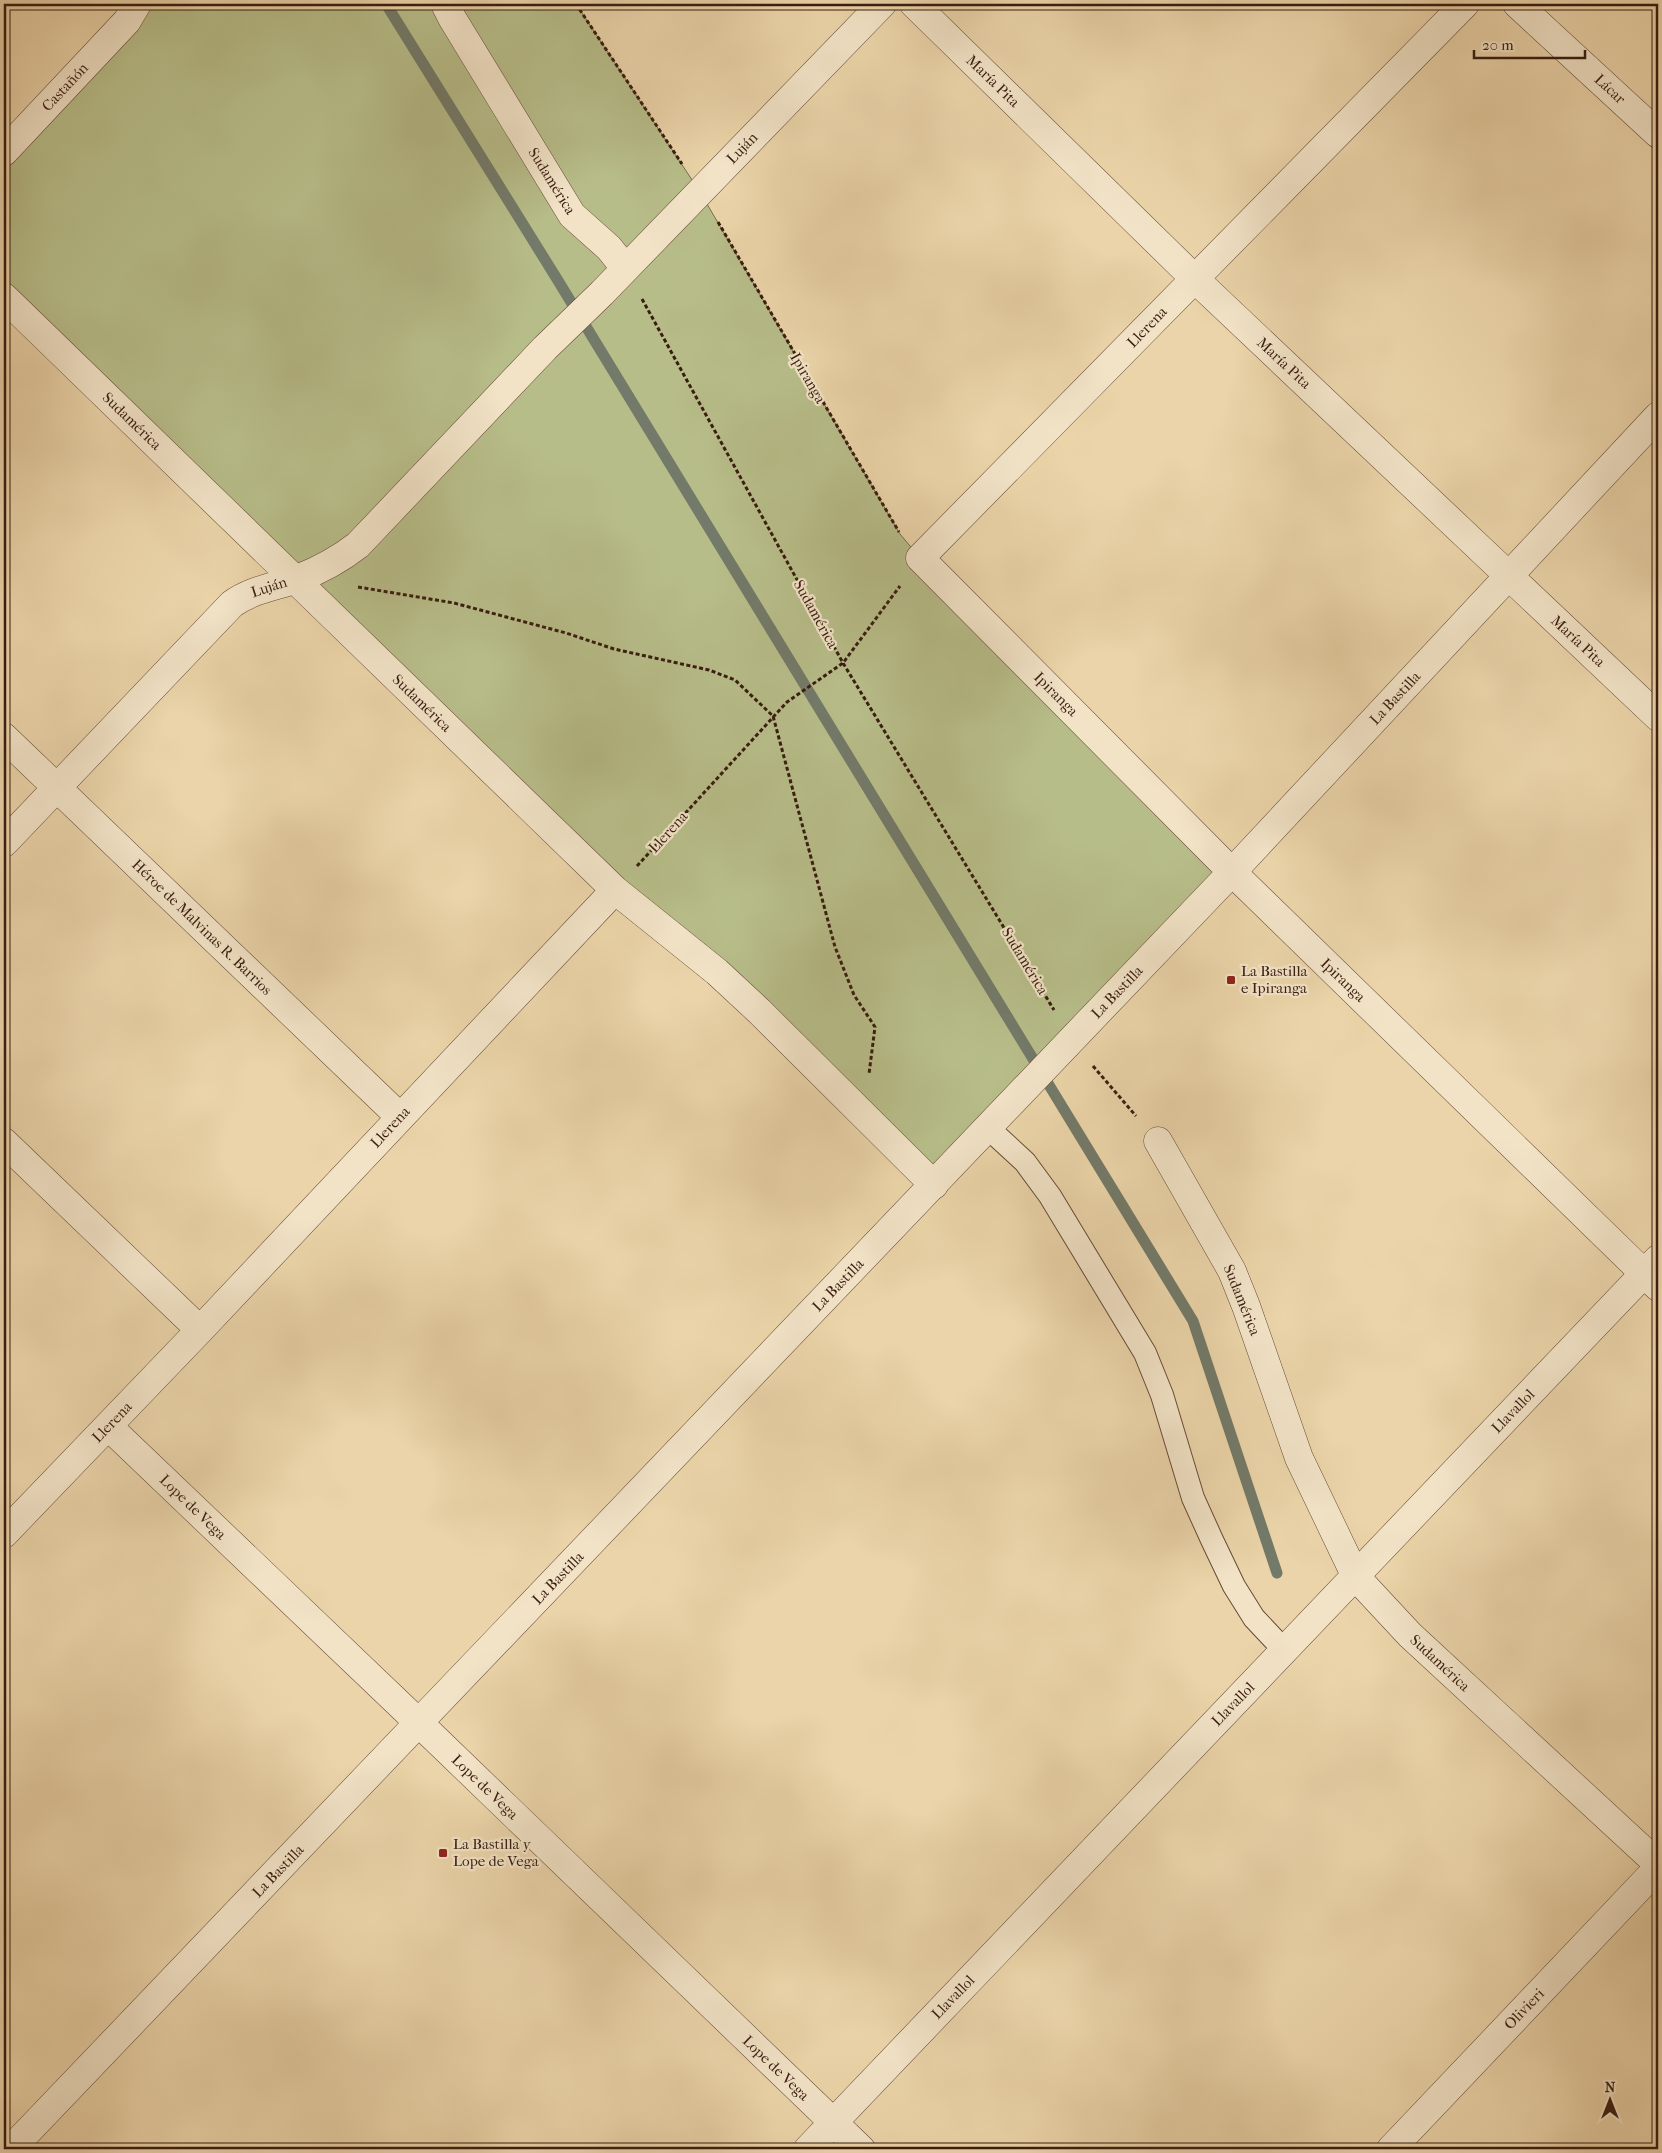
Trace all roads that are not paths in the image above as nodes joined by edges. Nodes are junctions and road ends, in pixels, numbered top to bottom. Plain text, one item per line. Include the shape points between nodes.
1 (446, 4) edge
2 (882, 4) edge
3 (914, 4) edge
4 (1465, 4) edge
5 (1517, 4) edge
6 (132, 12) edge
7 (1658, 134) edge
8 (4, 152) edge
9 (625, 268) junction
10 (1194, 279) junction
11 (4, 297) edge
12 (1658, 416) edge
13 (920, 558) joint
14 (1509, 576) junction
15 (295, 579) junction
16 (1658, 717) edge
17 (4, 737) edge
18 (56, 787) junction
19 (4, 843) edge
20 (1232, 872) junction
21 (615, 890) junction
22 (400, 1117) junction
23 (987, 1127) junction
24 (1158, 1141) road end
25 (4, 1142) edge
26 (934, 1185) junction
27 (1654, 1273) edge
28 (200, 1330) junction
29 (108, 1426) junction
30 (4, 1534) edge
31 (1356, 1577) junction
32 (1284, 1651) junction
33 (419, 1723) junction
34 (1658, 1864) edge
35 (1658, 1868) edge
36 (832, 2123) junction
37 (11, 2149) edge
38 (808, 2149) edge
39 (860, 2149) edge
40 (1391, 2149) edge

1 - 9 street, Sudamérica via 572,215 609,248
2 - 9 street, Luján
3 - 10 street, María Pita
4 - 10 street, Llerena
5 - 7 street, Lácar
6 - 8 street, Castañón
9 - 15 street, Luján via 358,545 339,560
10 - 13 street, Llerena
10 - 14 street, María Pita
11 - 15 street, Sudamérica
12 - 14 street, La Bastilla
13 - 20 street, Ipiranga
14 - 16 street, María Pita
14 - 20 street, La Bastilla
15 - 18 street, Luján via 245,594 232,604
15 - 21 street, Sudamérica
17 - 18 street, Héroe de Malvinas R. Barrios
18 - 19 street, Luján
18 - 22 street, Héroe de Malvinas R. Barrios
20 - 23 street, La Bastilla
20 - 27 street, Ipiranga
21 - 22 street, Llerena
21 - 26 street, Sudamérica via 717,972
22 - 28 street, Llerena
23 - 26 street, La Bastilla
23 - 32 lane via 1025,1162 1050,1196 1145,1352 1162,1395 1193,1498 1212,1540 1254,1618
24 - 31 street, Sudamérica via 1232,1271 1299,1458
25 - 28 street
26 - 33 street, La Bastilla
27 - 31 street, Llavallol
28 - 29 street, Llerena
29 - 30 street, Llerena
29 - 33 street, Lope de Vega
31 - 32 street, Llavallol
31 - 34 street, Sudamérica via 1410,1635
32 - 36 street, Llavallol
33 - 36 street, Lope de Vega
33 - 37 street, La Bastilla
35 - 40 street, Olivieri
36 - 38 street, Llavallol
36 - 39 street, Lope de Vega

